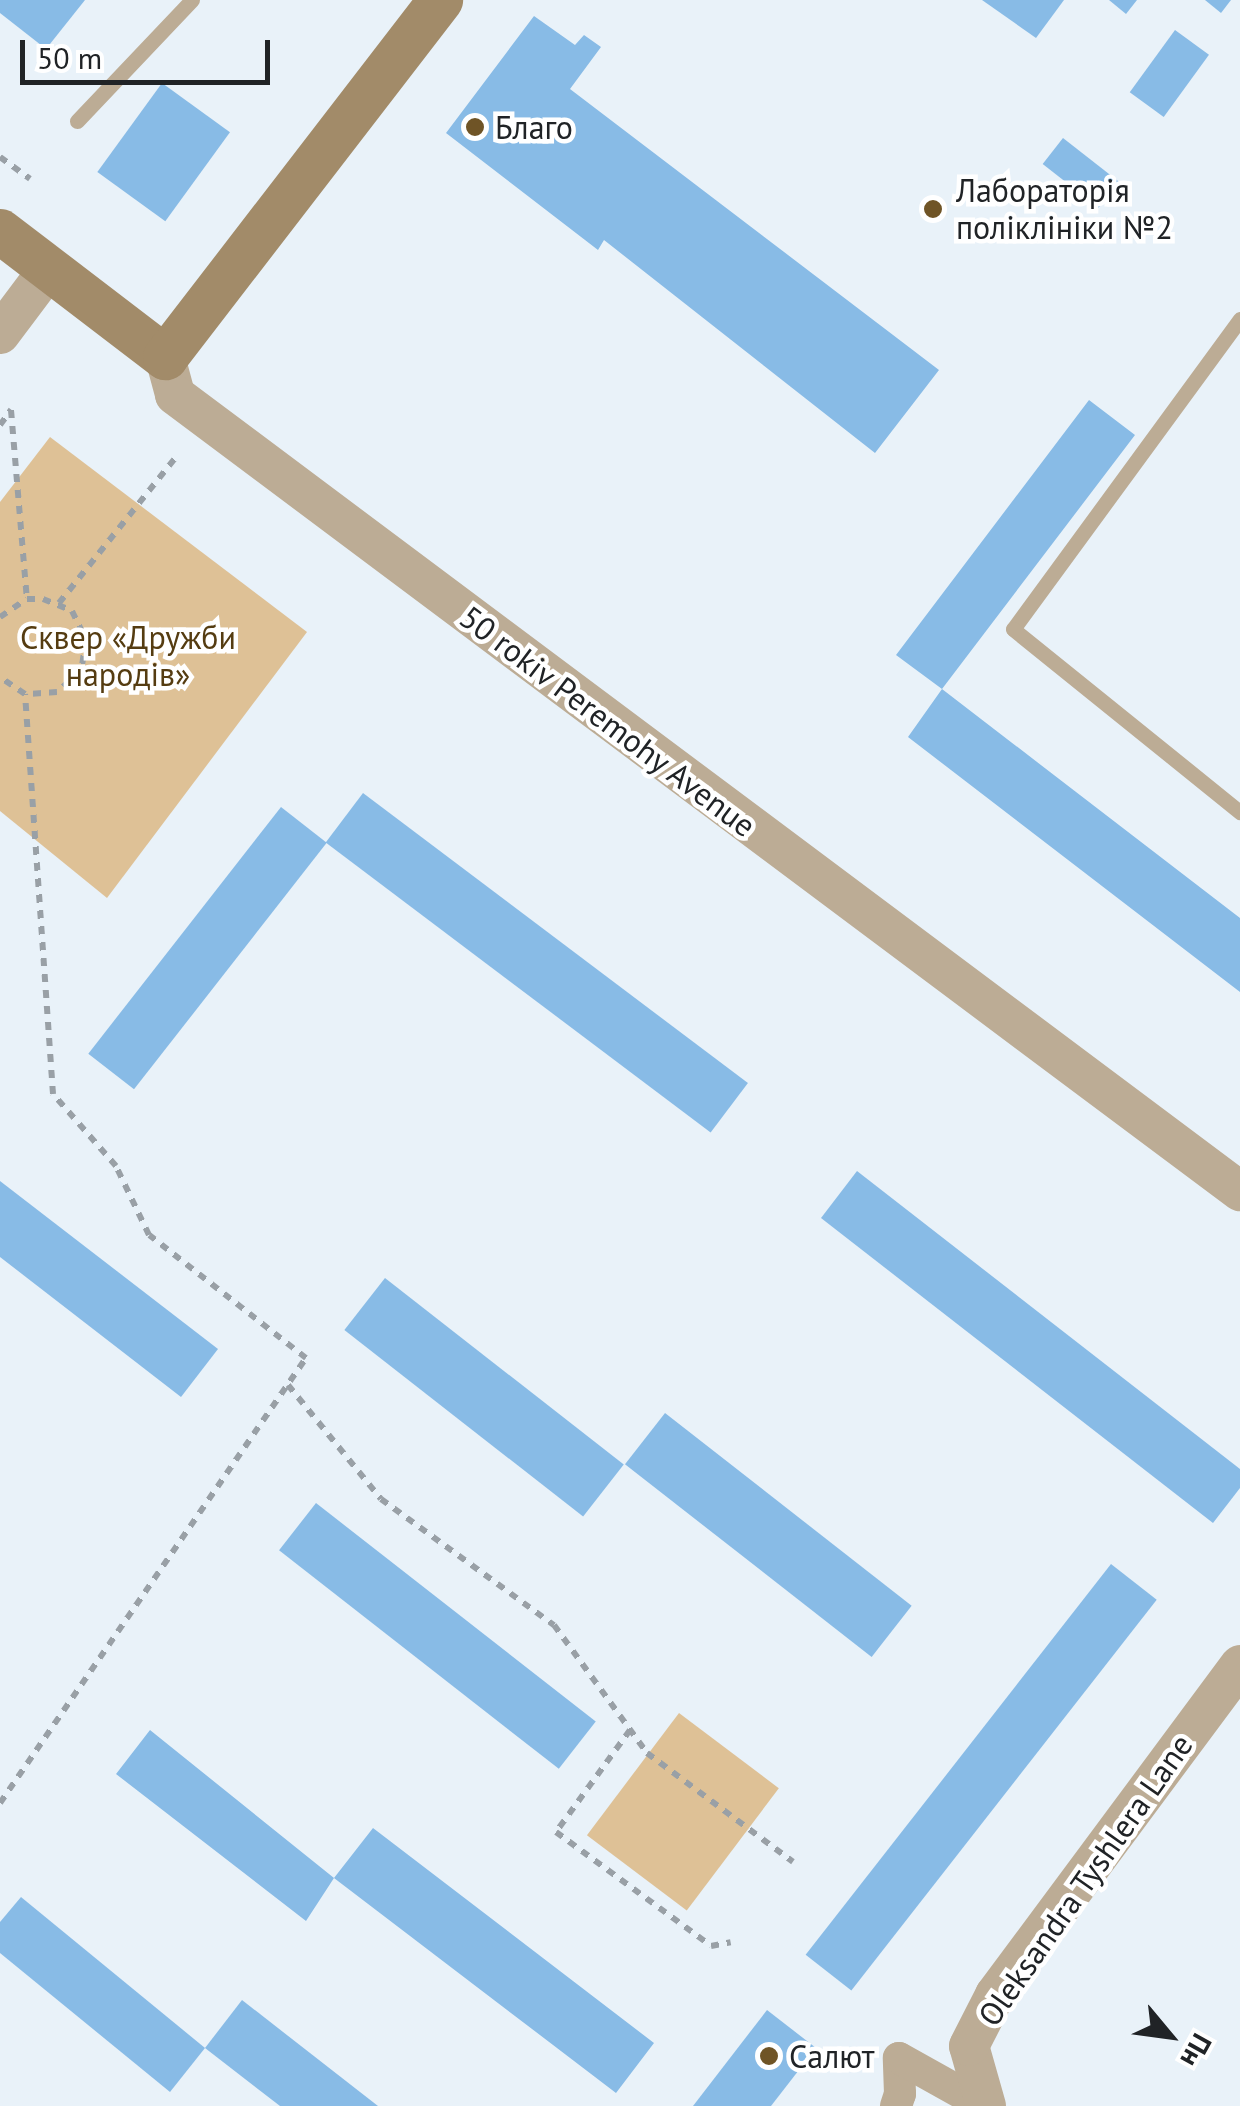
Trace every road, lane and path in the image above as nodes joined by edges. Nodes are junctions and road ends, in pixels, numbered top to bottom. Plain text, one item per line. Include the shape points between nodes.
1 (192, 0) edge
2 (440, 0) edge
3 (77, 120) dead end
4 (0, 157) edge
5 (30, 179) dead end
6 (0, 231) edge
7 (48, 270) junction
8 (1240, 319) edge
9 (0, 334) edge
10 (165, 357) junction
11 (0, 425) edge
12 (175, 458) dead end
13 (27, 599) junction
14 (58, 603) junction
15 (0, 617) edge
16 (0, 677) edge
17 (25, 694) junction
18 (1240, 812) edge
19 (1240, 1192) edge
20 (288, 1386) junction
21 (1240, 1665) edge
22 (630, 1730) junction
23 (0, 1803) edge
24 (793, 1862) dead end
25 (731, 1942) dead end
26 (896, 2106) edge
27 (986, 2106) edge

1 - 3 lane
2 - 10 main road
4 - 5 path
6 - 7 main road
7 - 9 street
7 - 10 main road
8 - 18 lane via 1013,629
10 - 19 street, 50 rokiv Peremohy Avenue via 175,395
11 - 13 path via 11,410
12 - 14 path
13 - 14 path
13 - 15 path
14 - 17 path via 72,611 86,640 80,670 57,692
16 - 17 path
17 - 20 path via 52,1094 116,1166 150,1235 306,1358
20 - 22 path via 381,1499 554,1625
20 - 23 path
21 - 27 street, Oleksandra Tyshlera Lane via 995,1995 969,2046
22 - 24 path via 648,1754
22 - 25 path via 556,1832 710,1946
26 - 27 street via 899,2058

